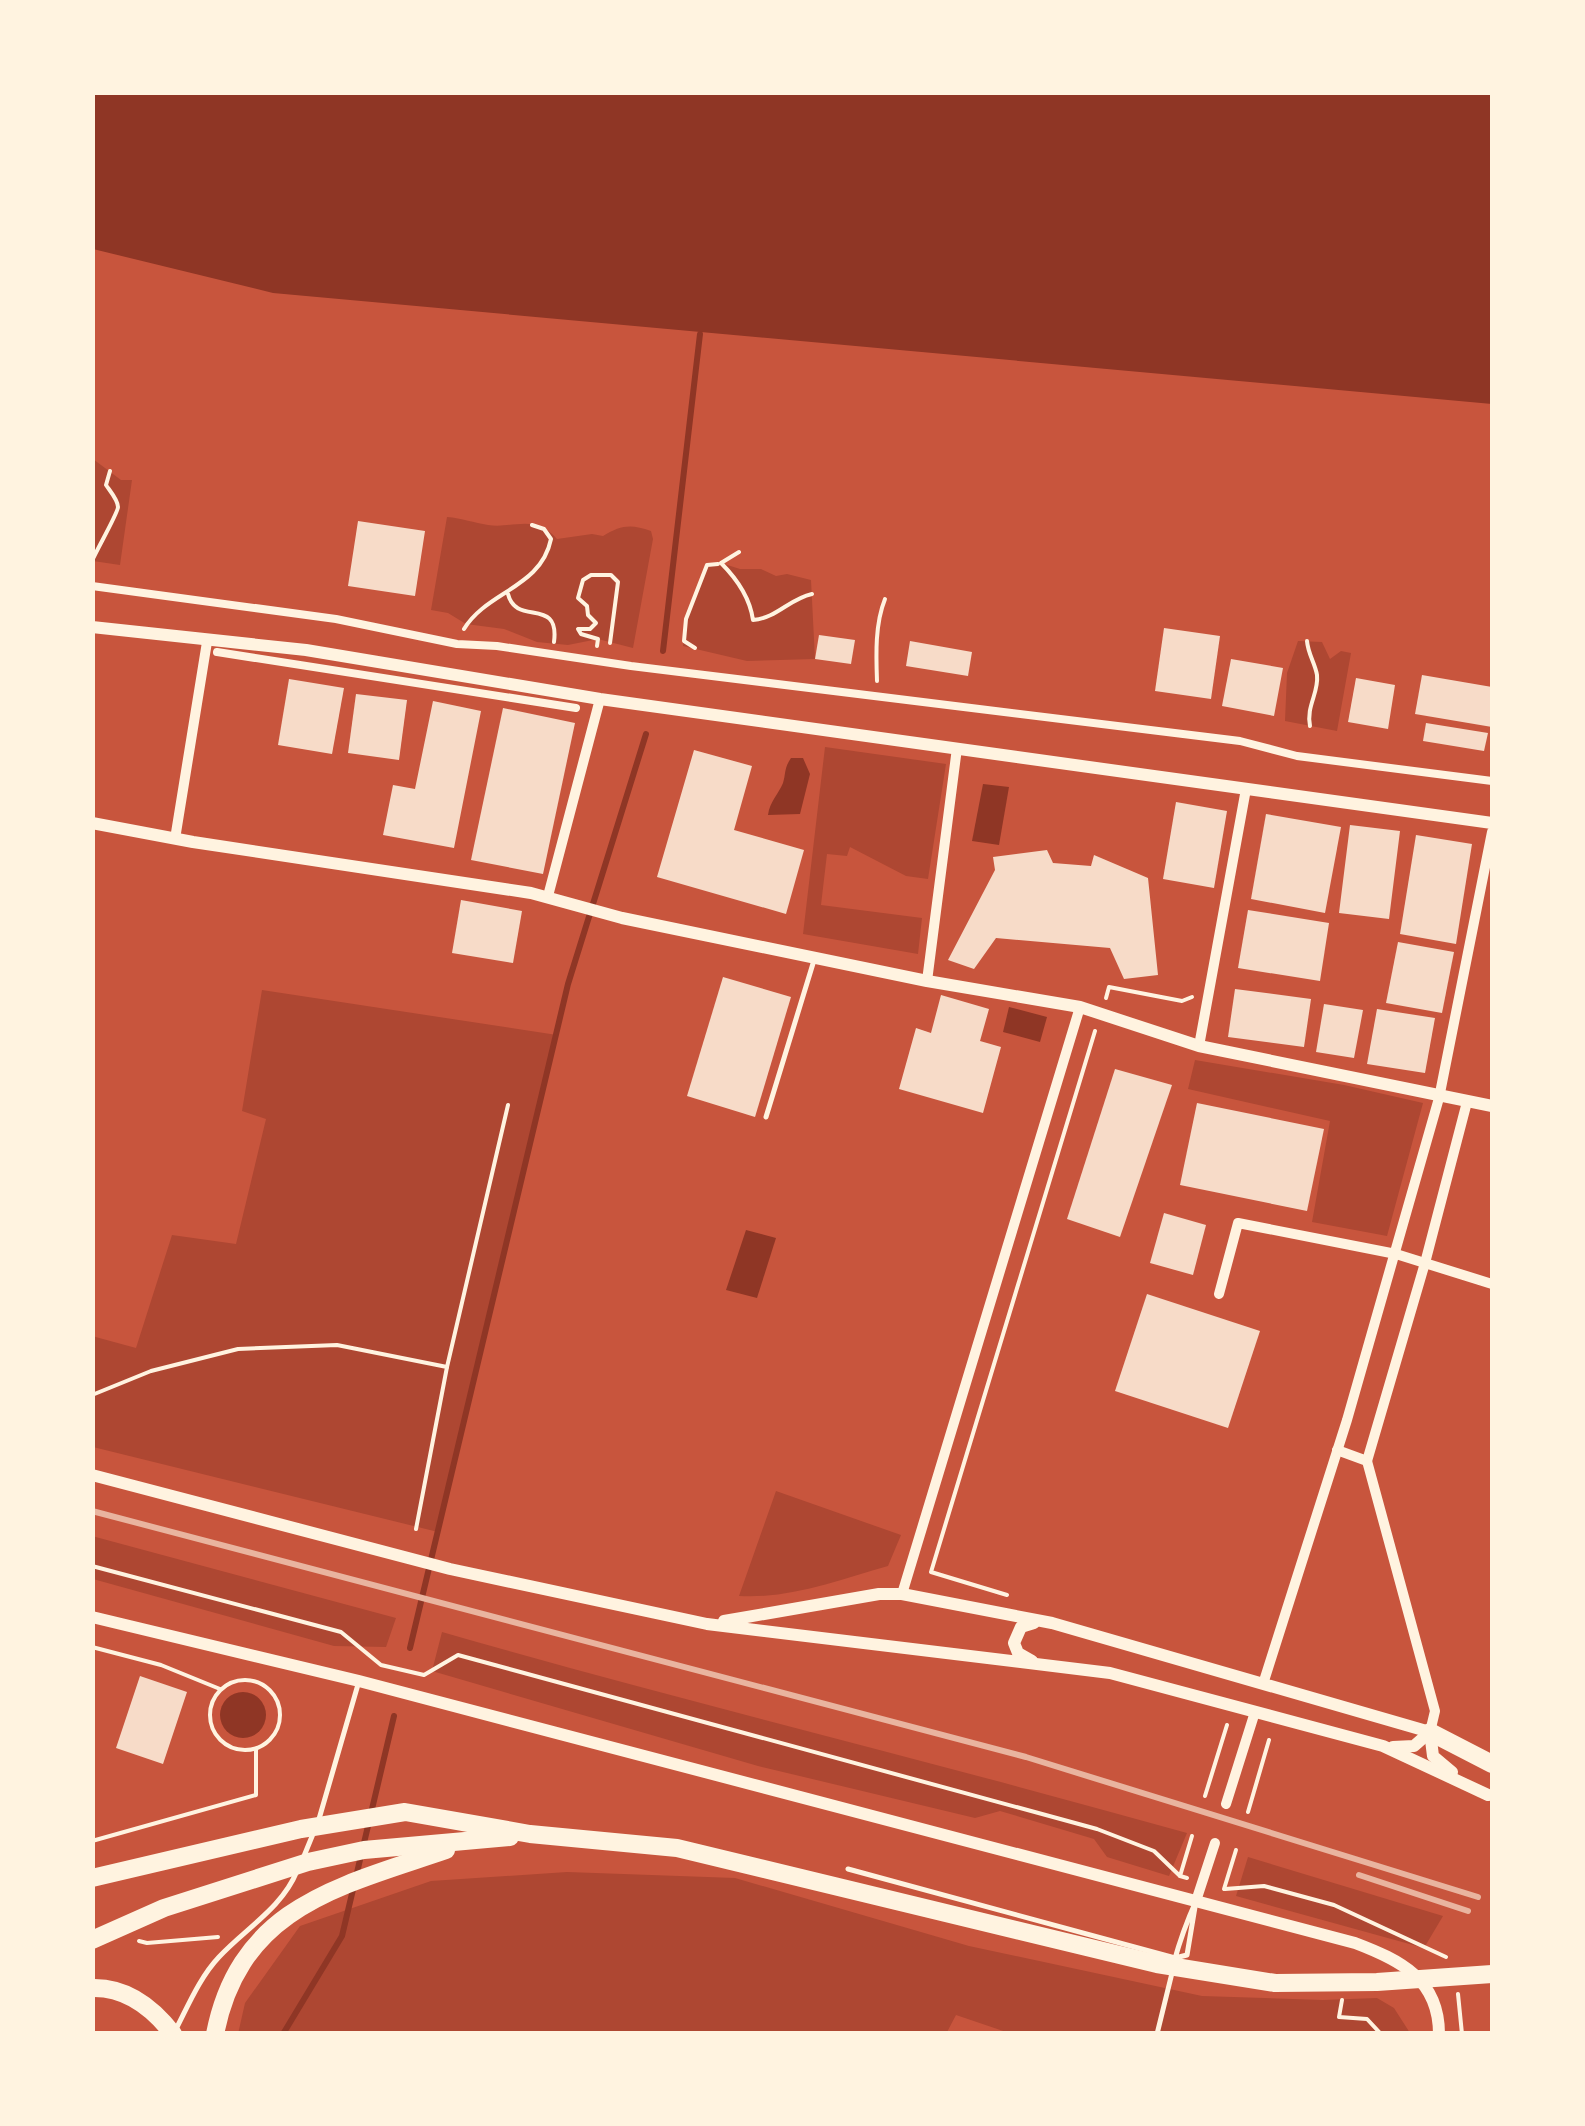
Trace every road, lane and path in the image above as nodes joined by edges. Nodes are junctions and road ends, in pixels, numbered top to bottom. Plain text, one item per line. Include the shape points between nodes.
1 (110, 471) dead end
2 (532, 524) dead end
3 (739, 552) dead end
4 (92, 561) edge
5 (720, 563) junction
6 (92, 586) edge
7 (508, 594) junction
8 (812, 594) dead end
9 (885, 599) dead end
10 (466, 624) dead end
11 (92, 627) edge
12 (1307, 641) dead end
13 (610, 642) dead end
14 (554, 644) dead end
15 (212, 646) junction
16 (695, 648) dead end
17 (594, 661) junction
18 (878, 696) junction
19 (600, 699) junction
20 (576, 708) dead end
21 (1310, 726) dead end
22 (957, 748) junction
23 (1492, 780) edge
24 (1246, 788) junction
25 (1492, 822) edge
26 (92, 823) edge
27 (1492, 832) edge
28 (176, 839) junction
29 (548, 896) junction
30 (814, 957) junction
31 (927, 981) junction
32 (1109, 988) dead end
33 (1198, 996) dead end
34 (1080, 1006) junction
35 (1100, 1015) junction
36 (1200, 1046) junction
37 (1439, 1098) junction
38 (1467, 1102) junction
39 (508, 1105) dead end
40 (1492, 1106) edge
41 (766, 1117) dead end
42 (1396, 1254) junction
43 (1425, 1263) junction
44 (1492, 1284) edge
45 (1220, 1294) dead end
46 (447, 1368) junction
47 (92, 1395) edge
48 (1337, 1450) junction
49 (1367, 1461) junction
50 (92, 1476) edge
51 (416, 1529) dead end
52 (92, 1566) edge
53 (902, 1594) junction
54 (1023, 1600) dead end
55 (92, 1618) edge
56 (1052, 1623) junction
57 (707, 1624) junction
58 (92, 1647) edge
59 (1038, 1665) junction
60 (359, 1681) junction
61 (1263, 1684) junction
62 (220, 1690) junction
63 (1256, 1712) junction
64 (1227, 1724) dead end
65 (1430, 1732) junction
66 (1270, 1740) dead end
67 (1383, 1746) junction
68 (256, 1749) junction
69 (1492, 1764) edge
70 (1204, 1796) dead end
71 (1490, 1796) edge
72 (1226, 1804) dead end
73 (1248, 1812) dead end
74 (530, 1834) junction
75 (1192, 1836) dead end
76 (92, 1842) edge
77 (472, 1842) junction
78 (1214, 1843) dead end
79 (1236, 1850) dead end
80 (848, 1869) dead end
81 (1180, 1876) junction
82 (92, 1878) edge
83 (1202, 1883) junction
84 (1224, 1889) junction
85 (1196, 1901) junction
86 (243, 1936) junction
87 (129, 1938) dead end
88 (92, 1940) edge
89 (1446, 1957) dead end
90 (1176, 1958) junction
91 (1492, 1974) edge
92 (1469, 1985) dead end
93 (92, 1988) edge
94 (1342, 2000) dead end
95 (173, 2034) edge
96 (215, 2034) edge
97 (1157, 2034) edge
98 (1381, 2034) edge
99 (1439, 2034) edge
100 (1462, 2034) edge

1 - 4 path via 106,484 118,510
2 - 7 path via 549,534 546,556
3 - 5 path
5 - 8 path via 752,606 754,620
5 - 16 path via 707,565 686,618 684,641
6 - 17 street
7 - 10 path via 484,604
7 - 14 path via 518,611 551,620
9 - 18 path via 876,621
11 - 15 street
12 - 21 path via 1317,674
13 - 17 path via 618,582 591,575 578,598 596,623 578,628 598,639
15 - 19 street via 306,650
15 - 20 street
15 - 28 street
17 - 18 street
18 - 23 street
19 - 22 street
19 - 29 street
22 - 24 street
22 - 31 street
24 - 25 street
24 - 36 street
26 - 28 street
27 - 37 street
28 - 29 street
29 - 30 street
30 - 31 street
30 - 41 lane
31 - 34 street
32 - 33 path via 1182,1000
34 - 35 street
34 - 53 street
35 - 36 street
35 - 54 path via 931,1572
36 - 37 street
37 - 38 street
37 - 42 street
38 - 40 street
38 - 43 street
39 - 46 path
42 - 43 street
42 - 45 street via 1238,1224
42 - 48 street
43 - 44 street
43 - 49 street
46 - 47 path via 336,1344 238,1350 151,1370
46 - 51 path
48 - 49 street
48 - 61 street
49 - 65 street via 1434,1711
50 - 57 street via 450,1570
52 - 81 path via 341,1632 381,1664 424,1675 458,1655 1096,1829 1154,1851
53 - 56 street
53 - 57 street
55 - 60 street
56 - 59 street via 1029,1623 1015,1634 1018,1652
56 - 61 street
57 - 59 street
58 - 62 path
59 - 63 street via 1110,1673
60 - 85 street
60 - 86 lane via 324,1805 291,1887
61 - 65 street
62 - 68 path via 210,1710 214,1733 232,1748
62 - 68 path via 252,1680 272,1692 279,1724
63 - 67 street
63 - 72 street
64 - 70 path
65 - 67 street via 1414,1746
65 - 69 highway
65 - 71 street via 1430,1748 1442,1766
66 - 73 path
67 - 71 street
68 - 76 path via 256,1795
74 - 77 highway
74 - 82 highway via 404,1812
74 - 91 highway via 678,1848 1157,1964 1275,1983
75 - 81 path
77 - 88 highway via 364,1850 308,1862 164,1908
77 - 96 highway via 325,1891 287,1914 240,1970
78 - 83 street
79 - 84 path
80 - 90 lane
81 - 83 path
83 - 84 path
83 - 85 street
84 - 89 path via 1264,1886 1334,1905
85 - 90 lane via 1187,1955
85 - 99 street via 1396,1960 1414,1970 1432,1995
86 - 87 path via 148,1943
86 - 95 lane via 218,1958
90 - 97 lane
92 - 100 path via 1457,1993
93 - 95 highway via 134,1998
94 - 98 path via 1339,2017 1367,2019

